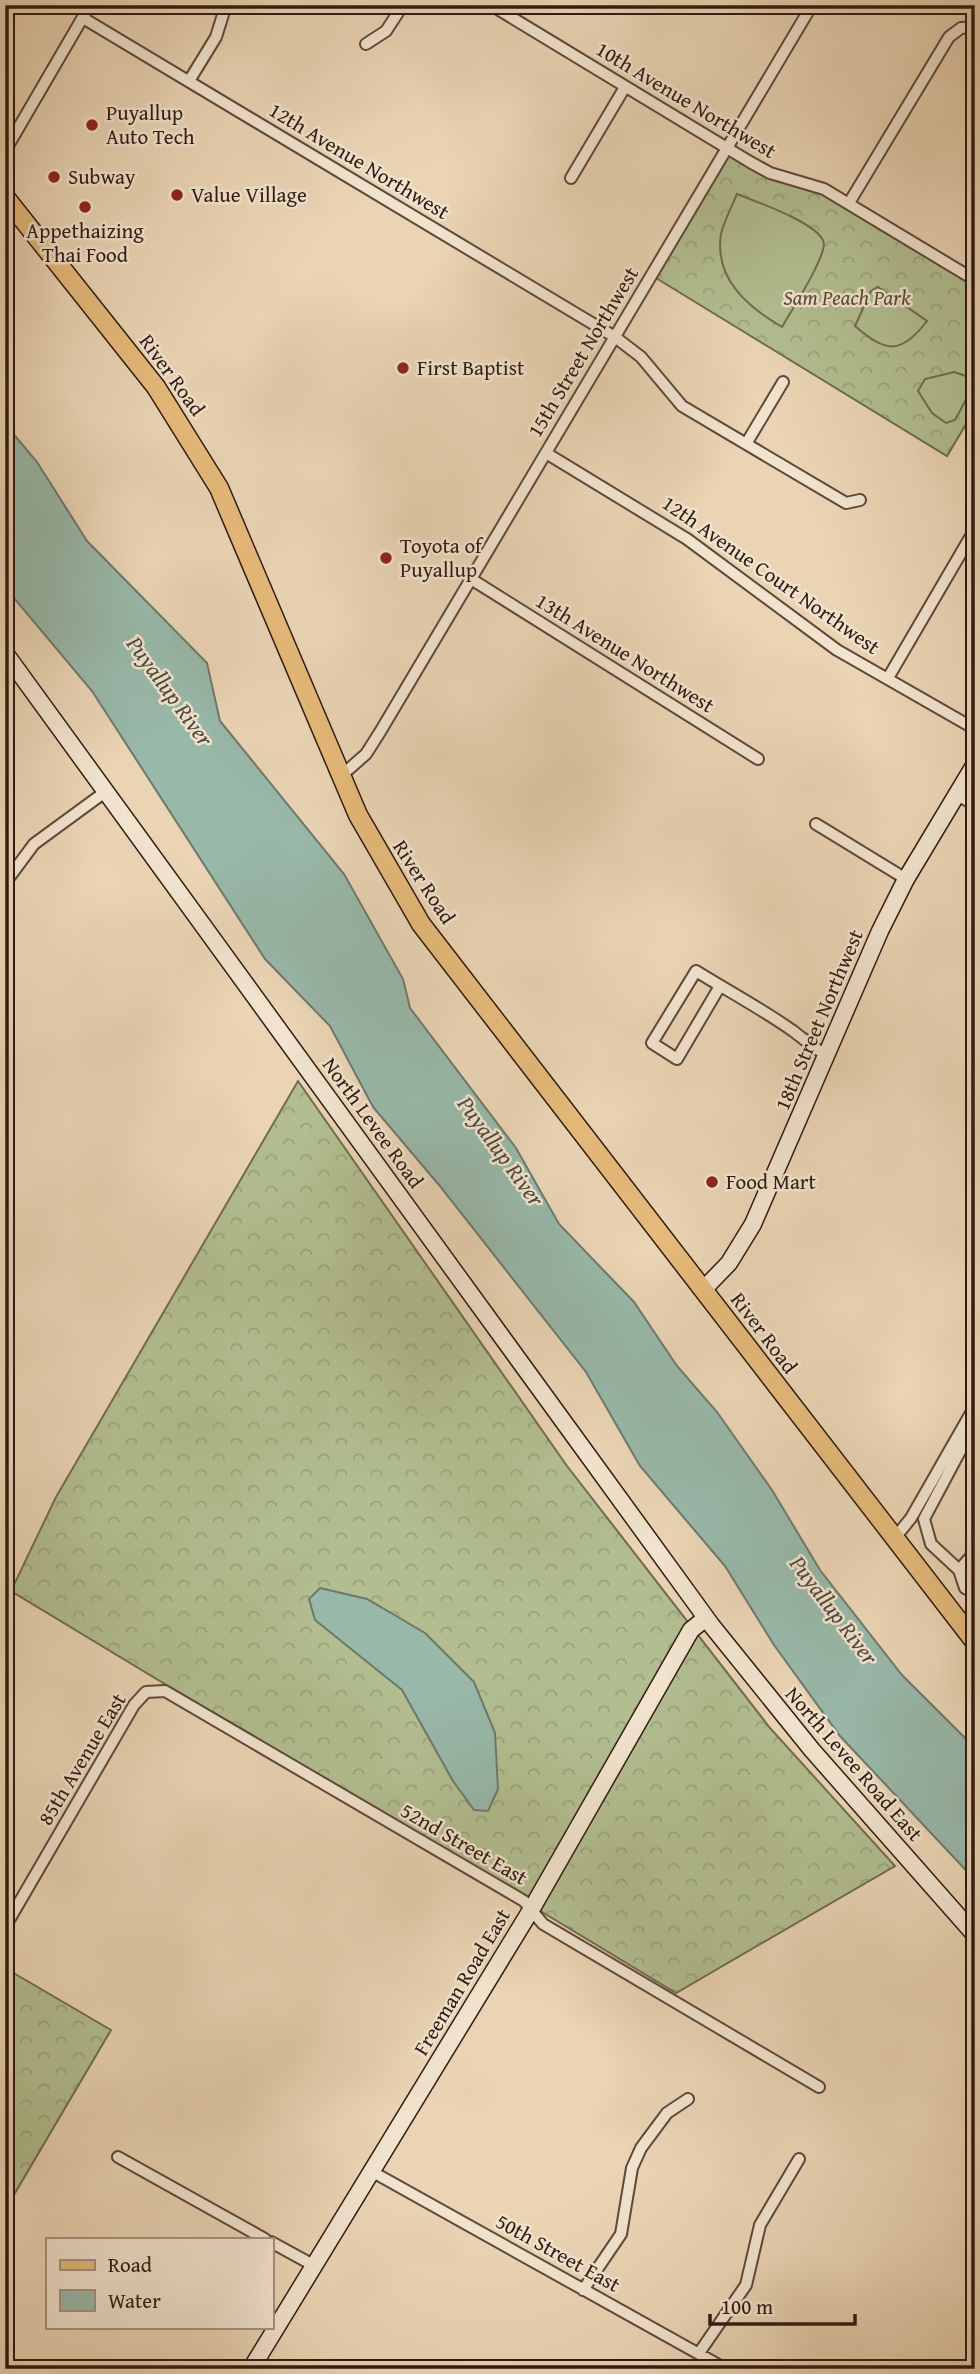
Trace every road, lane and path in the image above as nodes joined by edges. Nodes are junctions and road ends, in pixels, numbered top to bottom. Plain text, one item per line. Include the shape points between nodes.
1 (90, 5) edge
2 (226, 5) edge
3 (402, 5) edge
4 (491, 5) edge
5 (813, 5) edge
6 (83, 18) junction
7 (975, 27) edge
8 (366, 44) dead end
9 (189, 81) junction
10 (625, 87) junction
11 (726, 149) junction
12 (5, 151) edge
13 (571, 178) dead end
14 (5, 197) edge
15 (849, 203) junction
16 (975, 279) edge
17 (615, 337) junction
18 (783, 382) dead end
19 (746, 444) junction
20 (546, 453) junction
21 (860, 500) dead end
22 (975, 529) edge
23 (471, 579) junction
24 (5, 653) edge
25 (888, 678) junction
26 (975, 729) edge
27 (758, 759) dead end
28 (975, 764) edge
29 (341, 776) junction
30 (105, 792) junction
31 (957, 795) junction
32 (975, 805) edge
33 (816, 824) dead end
34 (906, 879) junction
35 (5, 883) edge
36 (720, 986) junction
37 (828, 1056) junction
38 (703, 1290) junction
39 (975, 1406) edge
40 (975, 1423) edge
41 (894, 1539) junction
42 (975, 1552) edge
43 (959, 1570) junction
44 (975, 1593) edge
45 (706, 1618) junction
46 (975, 1642) edge
47 (155, 1690) joint
48 (531, 1910) junction
49 (5, 1927) edge
50 (975, 1935) edge
51 (818, 2087) dead end
52 (688, 2099) dead end
53 (118, 2157) dead end
54 (799, 2159) dead end
55 (371, 2171) junction
56 (263, 2238) edge
57 (273, 2243) edge
58 (313, 2265) junction
59 (583, 2290) junction
60 (699, 2353) junction
61 (251, 2369) edge
62 (726, 2369) edge

1 - 6 street
2 - 9 street via 216,37
3 - 8 street via 386,31
4 - 10 street, 10th Avenue Northwest
5 - 11 street, 15th Street Northwest
6 - 9 street, 12th Avenue Northwest
6 - 12 street
7 - 15 street via 961,28 943,45
9 - 17 street, 12th Avenue Northwest
10 - 11 street, 10th Avenue Northwest
10 - 13 street
11 - 15 street, 10th Avenue Northwest via 770,173 814,184
11 - 17 street, 15th Street Northwest
14 - 29 main road, River Road via 138,363 191,440 230,511
15 - 16 street, 10th Avenue Northwest
17 - 19 street, 12th Avenue Northwest via 641,357 682,406
17 - 20 street, 15th Street Northwest
18 - 19 street
19 - 21 street, 12th Avenue Northwest via 846,503
20 - 23 street, 15th Street Northwest
20 - 25 street, 12th Avenue Court Northwest via 652,516 837,650
22 - 25 street
23 - 27 street, 13th Avenue Northwest
23 - 29 street, 15th Street Northwest via 366,754
24 - 30 street, North Levee Road
25 - 26 street, 12th Avenue Court Northwest
28 - 31 street, 18th Street Northwest
29 - 38 main road, River Road via 373,844 421,924
30 - 35 street via 34,844
30 - 45 street, North Levee Road
31 - 32 street
31 - 34 street, 18th Street Northwest
33 - 34 street
34 - 37 street, 18th Street Northwest
36 - 36 street via 677,1059 652,1043 696,971
36 - 37 street
37 - 38 street, 18th Street Northwest via 753,1224 729,1263
38 - 41 main road, River Road
39 - 41 street via 911,1518
40 - 43 street via 924,1519 931,1544
41 - 46 main road, River Road
42 - 43 street
43 - 44 street via 965,1588
45 - 48 street, Freeman Road East via 691,1630
45 - 50 street, North Levee Road East via 812,1750
47 - 48 street, 52nd Street East via 170,1693 524,1901
47 - 49 street, 85th Avenue East via 146,1692 134,1705
48 - 51 street, 52nd Street East via 543,1924
48 - 55 street, Freeman Road East
52 - 59 street via 667,2113 641,2148 632,2168 621,2234
53 - 56 street
54 - 60 street via 760,2225 746,2285
55 - 58 street, Freeman Road East
55 - 59 street, 50th Street East
57 - 58 street
58 - 61 street, Freeman Road East
59 - 60 street, 50th Street East
60 - 62 street, 50th Street East

